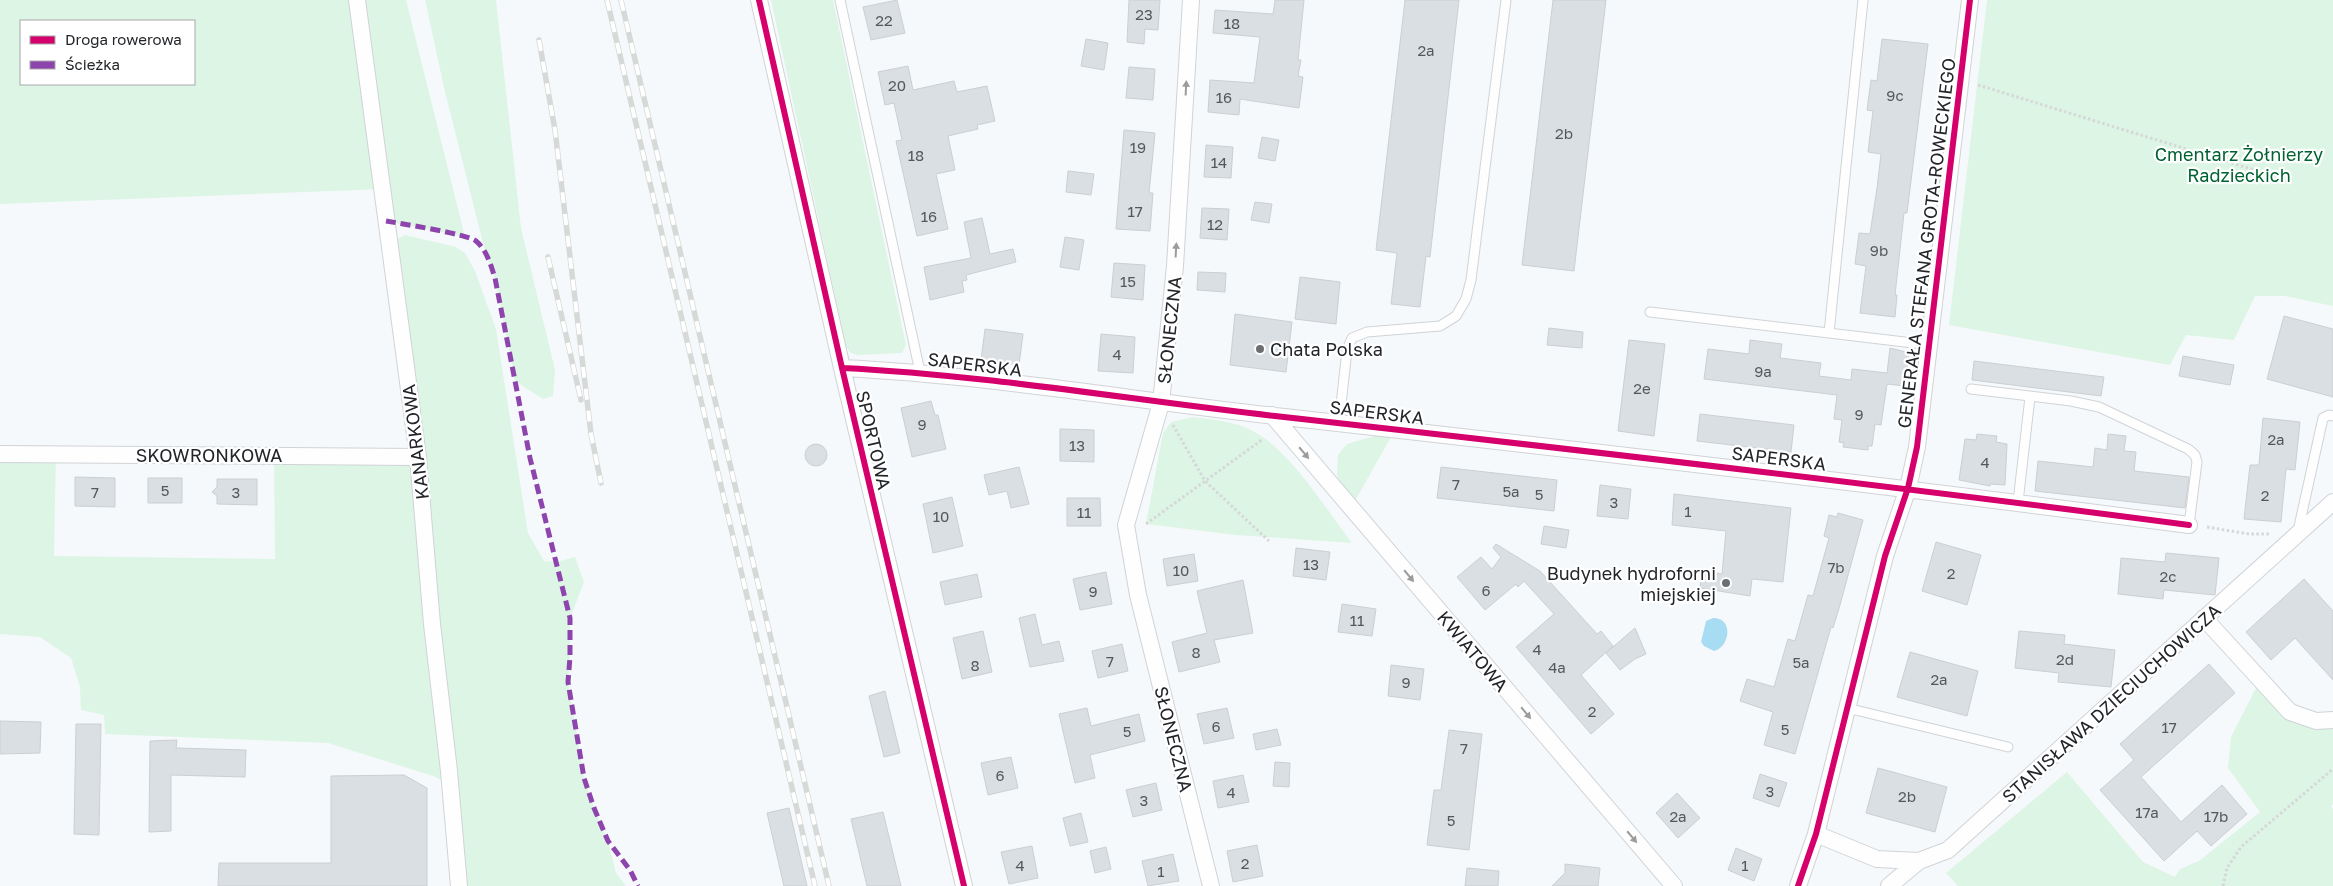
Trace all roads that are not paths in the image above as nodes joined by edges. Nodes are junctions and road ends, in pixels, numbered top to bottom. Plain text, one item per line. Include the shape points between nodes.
1 (356, 0) edge
2 (759, 0) edge
3 (840, 0) edge
4 (1191, 0) edge
5 (1506, 0) edge
6 (1863, 0) edge
7 (1970, 0) edge
8 (1650, 312) dead end
9 (1829, 333) junction
10 (1930, 344) junction
11 (842, 368) junction
12 (920, 372) junction
13 (1971, 389) dead end
14 (2030, 397) junction
15 (1161, 403) junction
16 (1272, 416) junction
17 (2333, 416) edge
18 (1339, 423) junction
19 (0, 454) edge
20 (418, 457) junction
21 (1908, 488) junction
22 (2018, 502) junction
23 (2333, 502) edge
24 (2189, 525) joint
25 (2298, 534) junction
26 (2204, 618) junction
27 (1847, 708) junction
28 (2333, 720) edge
29 (2008, 747) dead end
30 (1816, 834) junction
31 (1919, 861) junction
32 (459, 886) edge
33 (964, 886) edge
34 (1211, 886) edge
35 (1674, 886) edge
36 (1798, 886) edge
37 (1889, 886) edge

1 - 20 street, KANARKOWA
2 - 11 street, SPORTOWA
3 - 12 lane
15 -> 4 street, SŁONECZNA via 1176,266
5 - 18 lane via 1472,280 1466,299 1456,316 1440,326 1367,332 1352,338 1347,350
6 - 9 lane
7 - 10 street, GENERAŁA STEFANA GROTA-ROWECKIEGO
8 - 9 lane, GENERAŁA STEFANA GROTA-ROWECKIEGO
9 - 10 lane, GENERAŁA STEFANA GROTA-ROWECKIEGO
10 - 21 street, GENERAŁA STEFANA GROTA-ROWECKIEGO via 1917,447
11 - 12 street, SAPERSKA
11 - 33 street, SPORTOWA
12 - 15 street, SAPERSKA
13 - 14 lane
14 - 22 lane
14 - 24 lane via 2099,407 2195,454 2197,462
15 - 16 street, SAPERSKA
15 - 34 street, SŁONECZNA via 1126,525 1138,595
16 - 18 street, SAPERSKA
16 -> 35 street, KWIATOWA
17 - 25 lane via 2323,418
18 - 21 street, SAPERSKA
19 - 20 street, SKOWRONKOWA
20 - 32 street, KANARKOWA
21 - 22 street
21 - 27 street, GENERAŁA STEFANA GROTA-ROWECKIEGO via 1885,556
22 - 24 street
23 - 25 street, STANISŁAWA DZIECIUCHOWICZA
25 - 26 street, STANISŁAWA DZIECIUCHOWICZA
26 - 28 street via 2290,712 2316,722
26 - 31 street, STANISŁAWA DZIECIUCHOWICZA via 1948,850
27 - 29 lane
27 - 30 street, GENERAŁA STEFANA GROTA-ROWECKIEGO
30 - 31 street, STANISŁAWA DZIECIUCHOWICZA via 1877,859
30 - 36 street, GENERAŁA STEFANA GROTA-ROWECKIEGO
31 - 37 street, STANISŁAWA DZIECIUCHOWICZA

